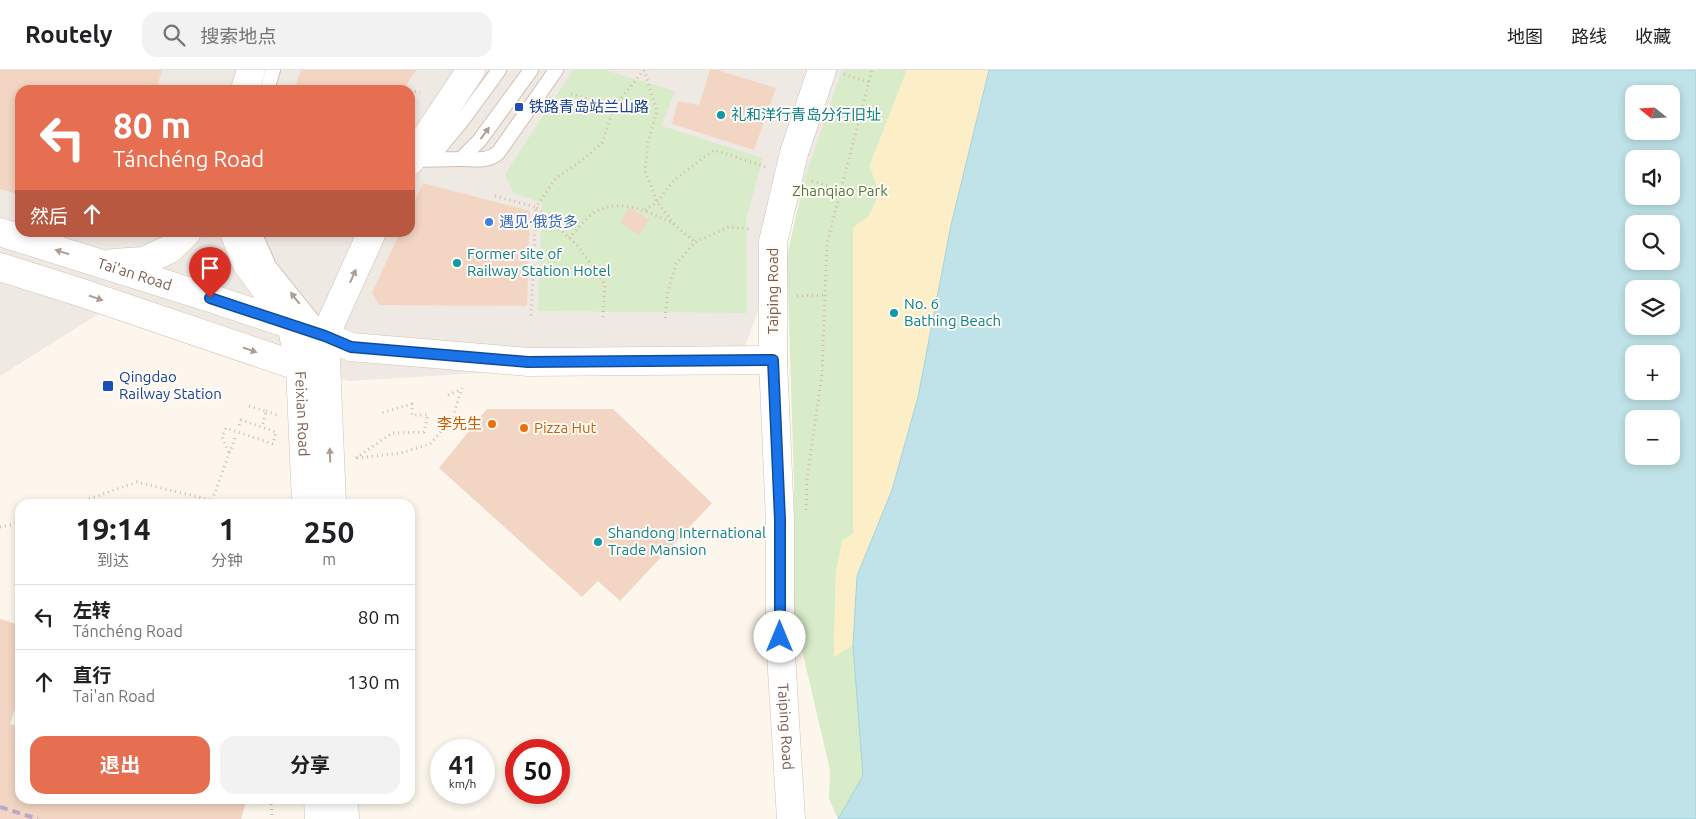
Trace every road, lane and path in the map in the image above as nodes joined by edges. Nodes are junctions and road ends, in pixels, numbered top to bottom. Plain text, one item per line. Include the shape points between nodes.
1 (251, 70) edge
2 (273, 70) edge
3 (471, 70) edge
4 (499, 70) edge
5 (531, 70) edge
6 (556, 70) edge
7 (644, 70) edge
8 (872, 70) edge
9 (831, 71) edge
10 (869, 82) junction
11 (246, 85) edge
12 (268, 85) edge
13 (415, 92) edge
14 (420, 93) dead end
15 (571, 94) dead end
16 (614, 107) junction
17 (461, 159) junction
18 (417, 160) edge
19 (762, 166) dead end
20 (820, 184) dead end
21 (840, 190) junction
22 (495, 196) dead end
23 (657, 202) junction
24 (536, 207) junction
25 (645, 210) junction
26 (674, 224) junction
27 (750, 230) dead end
28 (0, 232) edge
29 (15, 237) edge
30 (16, 237) edge
31 (182, 237) edge
32 (236, 237) edge
33 (256, 237) edge
34 (370, 237) edge
35 (569, 238) junction
36 (696, 242) junction
37 (101, 264) junction
38 (0, 267) edge
39 (802, 295) dead end
40 (824, 295) junction
41 (531, 316) dead end
42 (603, 317) dead end
43 (665, 318) dead end
44 (291, 324) junction
45 (325, 336) junction
46 (773, 360) junction
47 (300, 367) junction
48 (448, 395) dead end
49 (248, 406) dead end
50 (266, 411) junction
51 (381, 413) dead end
52 (277, 415) dead end
53 (262, 427) junction
54 (238, 428) dead end
55 (235, 438) dead end
56 (229, 452) junction
57 (89, 499) edge
58 (208, 499) edge
59 (212, 499) edge
60 (306, 499) edge
61 (332, 499) edge
62 (807, 505) dead end
63 (15, 524) edge
64 (0, 527) edge
65 (271, 804) edge
66 (318, 804) edge
67 (344, 804) edge
68 (272, 819) edge
69 (319, 819) edge
70 (345, 819) edge
71 (791, 819) edge

1 - 11 main road
2 - 12 lane
3 - 18 main road
4 - 18 lane via 461,122
17 -> 5 lane via 479,141
6 - 17 lane via 498,153 484,159
7 - 16 path
7 - 23 path via 657,111 648,142 645,170
8 - 10 path
9 - 10 path
9 - 46 main road, Taiping Road via 794,153 773,242
10 - 21 path
13 - 14 path
15 - 16 path
16 - 24 path via 602,143 556,178
17 - 18 lane
19 - 23 path via 714,150 674,180
20 - 21 path
21 - 40 path via 827,243
22 - 24 path
23 - 25 path
23 - 26 path
24 - 35 path
24 - 41 path
25 - 26 path
25 - 35 path via 616,205 596,212
26 - 36 path
27 - 36 path via 729,228
29 -> 28 main road, Tai'an Road
37 -> 30 main road, Tai'an Road
31 - 37 main road via 170,250 144,261
32 - 44 main road via 246,263
45 -> 33 lane via 269,266
45 -> 34 main road
35 - 42 path via 605,284
36 - 43 path via 676,264
37 - 44 main road, Tai'an Road
38 -> 47 main road
39 - 40 path
40 - 62 path via 822,374 807,479
44 - 45 main road, Tai'an Road
44 - 47 main road, Feixian Road
45 - 46 main road, Tai'an Road via 351,347 528,362
45 - 47 main road
61 -> 45 main road, Feixian Road
46 - 71 main road, Taiping Road via 780,520 780,637
47 - 60 main road, Feixian Road
48 - 51 path via 462,388 452,419 430,444 401,453 356,458 392,433 424,432 428,415 412,415 412,404
49 - 50 path
50 - 52 path
50 - 53 path
53 - 54 path via 241,420
53 - 56 path via 276,432 273,444 226,428 222,437
55 - 56 path
56 - 59 path
57 - 58 path via 137,482
63 - 64 path
65 - 68 path
66 - 69 main road
67 - 70 main road

